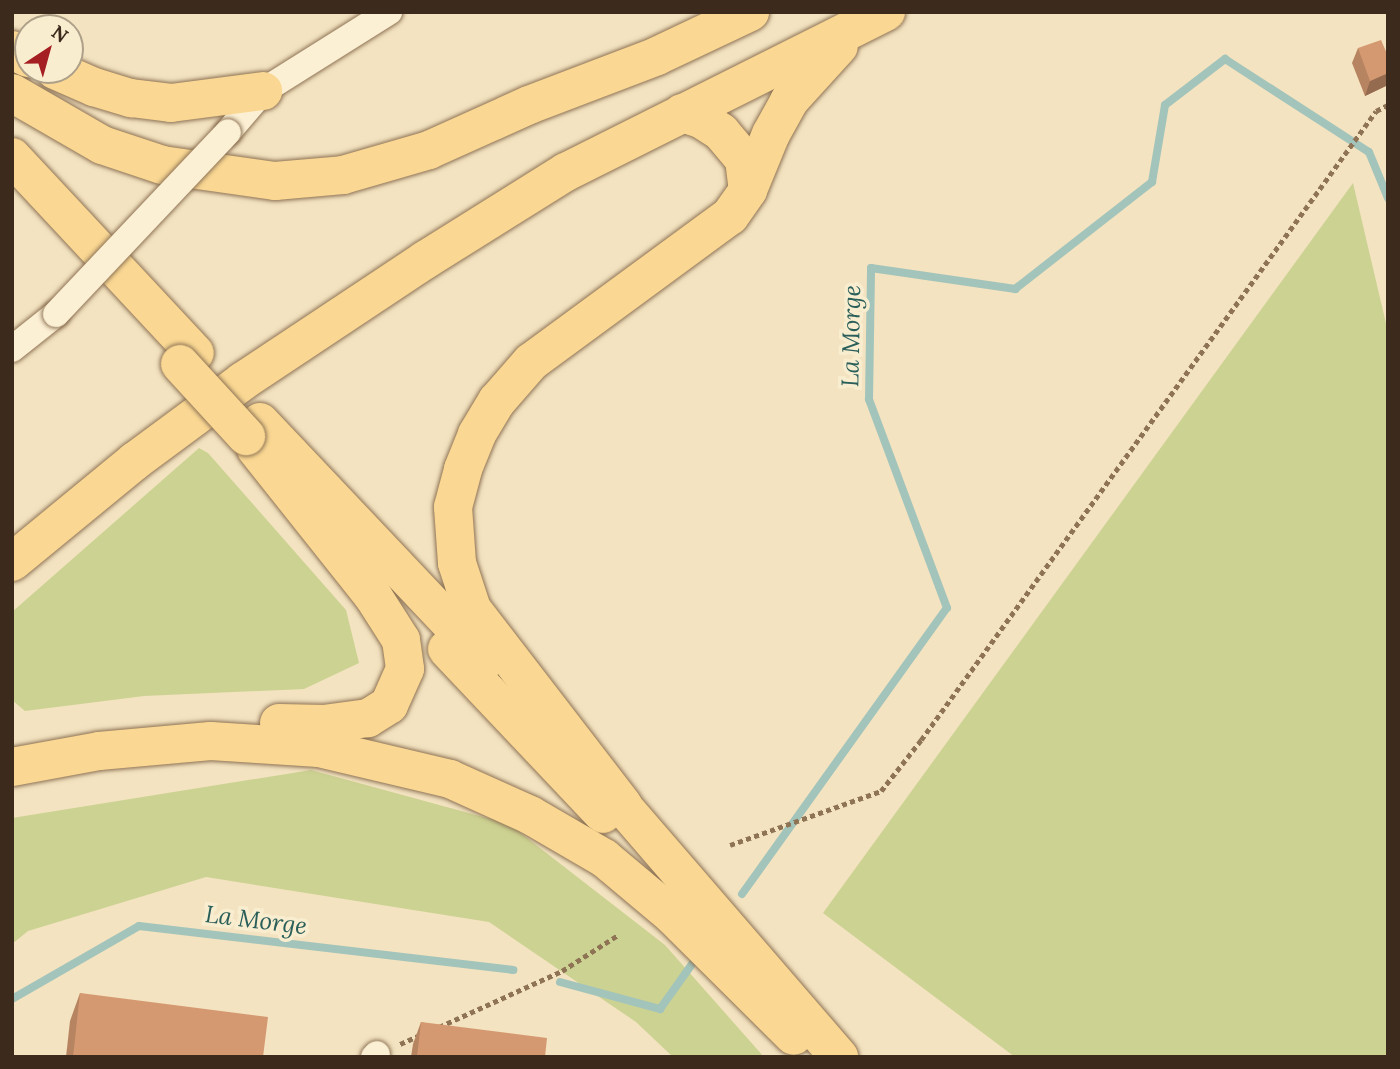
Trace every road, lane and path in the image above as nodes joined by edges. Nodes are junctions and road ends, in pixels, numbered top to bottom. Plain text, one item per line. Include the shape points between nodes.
1 (390, 12) edge
2 (750, 12) edge
3 (874, 18) edge
4 (84, 82) edge
5 (263, 91) junction
6 (12, 93) edge
7 (1388, 105) edge
8 (682, 113) junction
9 (12, 157) edge
10 (748, 190) junction
11 (12, 192) edge
12 (12, 349) edge
13 (187, 359) junction
14 (253, 429) junction
15 (12, 562) edge
16 (12, 743) edge
17 (12, 767) edge
18 (623, 806) junction
19 (730, 845) dead end
20 (618, 935) dead end
21 (437, 1027) edge
22 (425, 1033) edge
23 (802, 1046) edge
24 (376, 1056) edge
25 (839, 1057) edge

1 - 5 street
2 - 6 main road via 657,56 429,150 343,175 275,181 162,164 102,145
3 - 8 main road
3 - 10 main road via 789,101
4 - 5 main road via 106,91 171,103
5 - 12 street, bridge via 56,314
7 - 19 path via 1376,111 881,790
8 - 10 main road via 721,132 744,159
8 - 15 main road via 566,172 243,381 135,461
9 - 13 main road
10 - 18 main road via 730,216 531,362 497,401 477,434 453,507 457,563 472,609
11 - 13 main road
13 - 14 main road
14 - 16 main road via 401,640 405,669 390,705 368,718 325,724 190,722
14 - 18 main road
14 - 23 main road via 684,905
17 - 23 main road via 99,751 211,741 319,748 450,779 530,815 604,858 673,916
18 - 25 main road
20 - 21 path via 562,971
22 - 24 path

